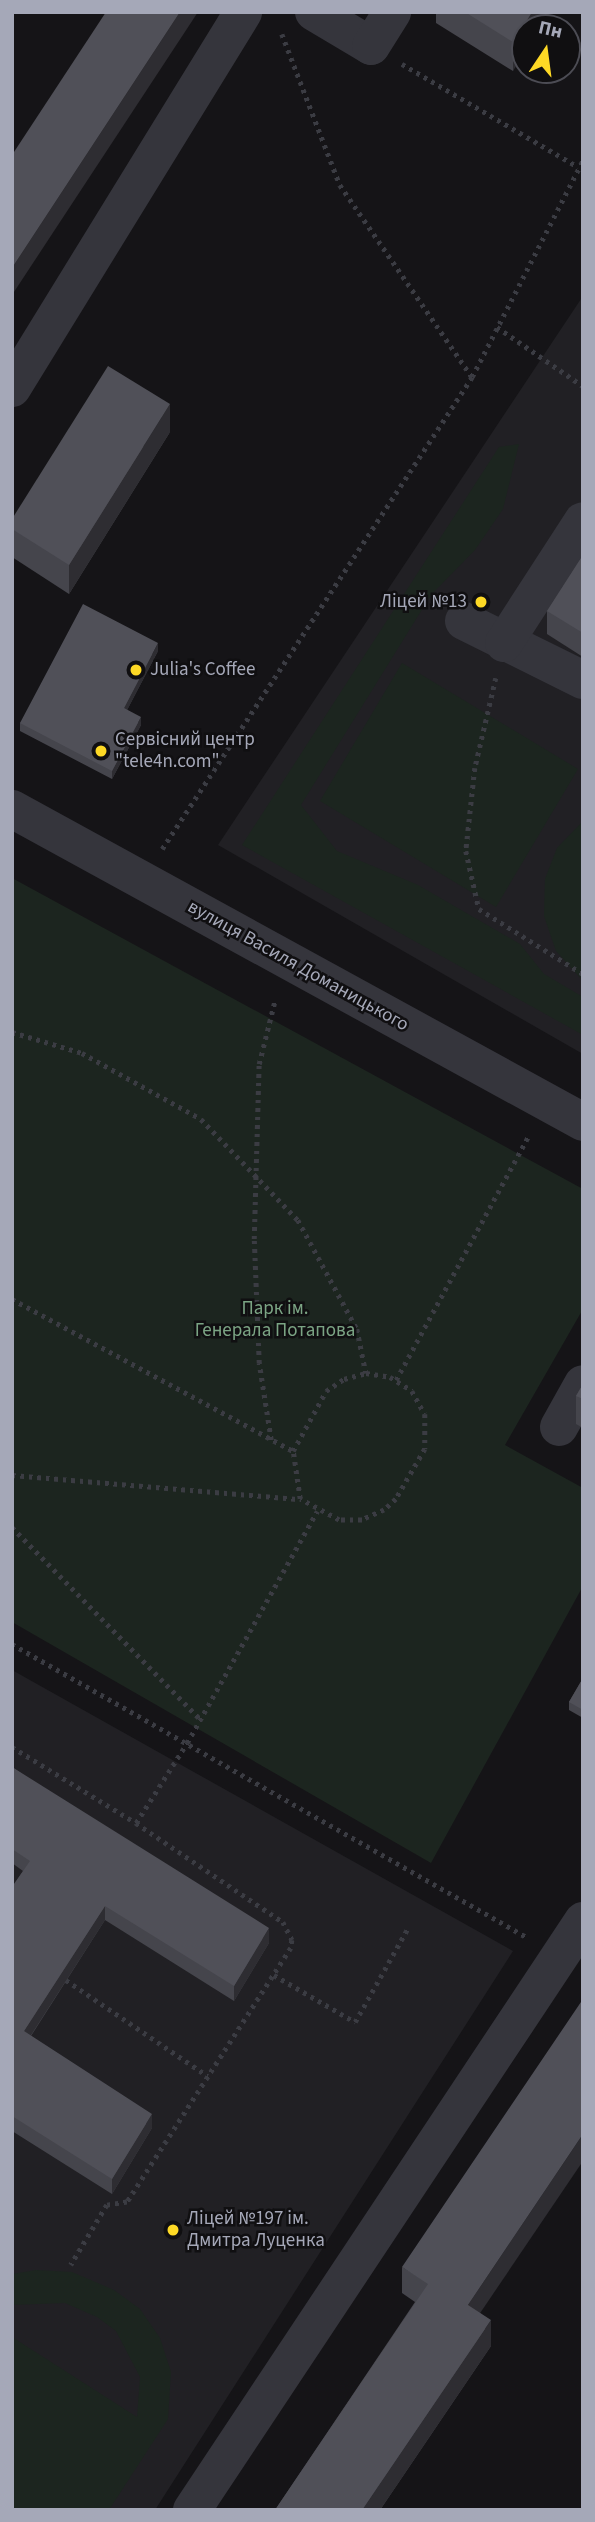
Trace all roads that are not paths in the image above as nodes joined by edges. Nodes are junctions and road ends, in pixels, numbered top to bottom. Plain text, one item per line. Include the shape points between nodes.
1 (243, 12) edge
2 (314, 12) edge
3 (392, 12) edge
4 (12, 388) edge
5 (583, 521) edge
6 (464, 621) dead end
7 (504, 643) junction
8 (583, 680) edge
9 (12, 809) edge
10 (583, 1122) edge
11 (583, 1384) edge
12 (559, 1427) dead end
13 (583, 1921) edge
14 (192, 2510) edge

1 - 4 street
2 - 3 street via 371,46
5 - 7 street
6 - 7 street
7 - 8 street
9 - 10 street, вулиця Василя Доманицького
11 - 12 street
13 - 14 street

